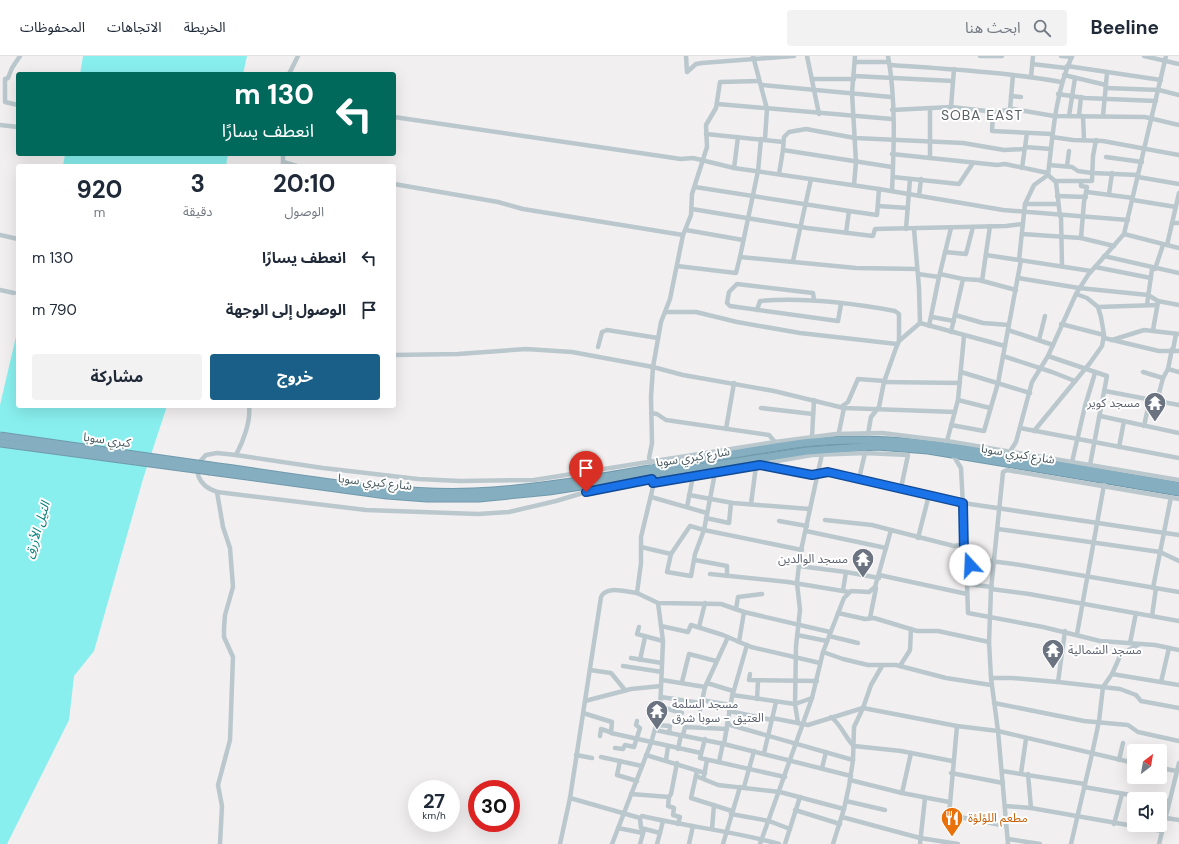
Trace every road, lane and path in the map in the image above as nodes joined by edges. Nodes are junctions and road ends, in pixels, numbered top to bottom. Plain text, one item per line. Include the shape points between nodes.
1 (20, 56) edge
2 (298, 56) edge
3 (686, 56) edge
4 (794, 56) edge
5 (807, 56) edge
6 (855, 56) edge
7 (888, 56) edge
8 (980, 56) edge
9 (1002, 56) edge
10 (1033, 56) edge
11 (1061, 56) edge
12 (1072, 56) edge
13 (1144, 56) edge
14 (754, 58) edge
15 (1166, 59) edge
16 (855, 62) junction
17 (889, 64) junction
18 (1032, 64) junction
19 (1179, 64) edge
20 (1066, 67) junction
21 (954, 68) junction
22 (290, 72) edge
23 (1107, 73) junction
24 (1064, 75) junction
25 (1013, 76) junction
26 (854, 77) junction
27 (1031, 77) junction
28 (0, 78) edge
29 (8, 78) junction
30 (1075, 78) junction
31 (813, 79) junction
32 (891, 79) junction
33 (1161, 80) junction
34 (953, 82) junction
35 (1062, 82) junction
36 (760, 83) junction
37 (1106, 87) junction
38 (1159, 90) junction
39 (816, 91) junction
40 (852, 93) junction
41 (1058, 94) junction
42 (1179, 94) edge
43 (1071, 95) junction
44 (1011, 96) junction
45 (1021, 96) dead end
46 (891, 97) junction
47 (1081, 97) junction
48 (1105, 99) junction
49 (1156, 101) junction
50 (16, 104) edge
51 (717, 104) junction
52 (951, 107) junction
53 (930, 108) junction
54 (767, 109) junction
55 (1010, 109) junction
56 (892, 110) junction
57 (993, 112) junction
58 (819, 114) junction
59 (854, 116) junction
60 (1054, 116) junction
61 (1069, 116) junction
62 (1081, 116) junction
63 (1103, 116) junction
64 (396, 117) edge
65 (1152, 118) junction
66 (892, 119) junction
67 (0, 125) edge
68 (1179, 125) edge
69 (16, 127) edge
70 (706, 134) junction
71 (1026, 134) junction
72 (1052, 136) junction
73 (738, 137) junction
74 (855, 138) junction
75 (763, 139) junction
76 (1084, 140) junction
77 (1096, 140) junction
78 (892, 141) junction
79 (783, 142) junction
80 (930, 142) junction
81 (1025, 148) junction
82 (1145, 148) junction
83 (1051, 149) junction
84 (783, 150) junction
85 (1069, 151) dead end
86 (892, 154) junction
87 (1179, 155) edge
88 (930, 158) junction
89 (1106, 158) dead end
90 (703, 162) junction
91 (856, 162) junction
92 (1142, 162) junction
93 (973, 163) junction
94 (1049, 165) junction
95 (1067, 166) junction
96 (892, 167) junction
97 (734, 168) junction
98 (1022, 168) junction
99 (758, 171) junction
100 (1092, 173) junction
101 (1112, 173) junction
102 (779, 174) junction
103 (1048, 174) junction
104 (1138, 176) junction
105 (893, 177) junction
106 (910, 178) junction
107 (811, 179) junction
108 (922, 180) junction
109 (1054, 180) junction
110 (1081, 181) junction
111 (396, 184) edge
112 (1179, 184) edge
113 (854, 185) junction
114 (695, 186) junction
115 (879, 189) junction
116 (892, 191) junction
117 (909, 194) junction
118 (1109, 194) junction
119 (1086, 195) junction
120 (1179, 195) edge
121 (752, 196) junction
122 (919, 196) junction
123 (1057, 196) junction
124 (1133, 199) junction
125 (1025, 204) junction
126 (1058, 204) junction
127 (805, 205) junction
128 (1034, 205) junction
129 (878, 206) junction
130 (1176, 207) junction
131 (908, 208) junction
132 (692, 209) junction
133 (849, 211) junction
134 (1023, 213) junction
135 (1033, 214) junction
136 (1060, 216) junction
137 (1083, 217) junction
138 (748, 218) junction
139 (1128, 220) junction
140 (1172, 223) junction
141 (1179, 223) edge
142 (1023, 224) junction
143 (990, 226) junction
144 (800, 227) junction
145 (973, 227) junction
146 (951, 228) junction
147 (906, 229) junction
148 (914, 229) junction
149 (684, 232) junction
150 (846, 233) junction
151 (1022, 234) junction
152 (1124, 234) junction
153 (0, 235) edge
154 (1063, 236) junction
155 (1081, 238) junction
156 (16, 239) edge
157 (743, 240) junction
158 (1165, 245) junction
159 (1114, 246) junction
160 (1179, 248) edge
161 (945, 252) junction
162 (986, 255) junction
163 (1104, 256) junction
164 (740, 257) junction
165 (1020, 260) junction
166 (793, 261) junction
167 (677, 266) junction
168 (1062, 266) junction
169 (1095, 267) junction
170 (1154, 269) junction
171 (917, 271) junction
172 (1091, 271) junction
173 (1179, 273) edge
174 (939, 276) junction
175 (1018, 278) junction
176 (1150, 278) junction
177 (963, 279) junction
178 (982, 281) junction
179 (1079, 288) junction
180 (0, 290) edge
181 (1016, 290) junction
182 (14, 293) dead end
183 (1076, 294) junction
184 (1148, 294) junction
185 (814, 300) junction
186 (1158, 303) junction
187 (841, 304) junction
188 (1147, 305) junction
189 (1179, 305) edge
190 (1098, 307) junction
191 (756, 310) junction
192 (666, 312) junction
193 (955, 315) junction
194 (1045, 316) dead end
195 (932, 317) junction
196 (954, 321) junction
197 (920, 323) junction
198 (1061, 324) junction
199 (929, 326) junction
200 (1009, 328) junction
201 (1153, 330) junction
202 (951, 332) junction
203 (1178, 334) edge
204 (964, 336) junction
205 (1104, 336) junction
206 (658, 338) junction
207 (1039, 340) junction
208 (1112, 340) junction
209 (898, 343) junction
210 (1053, 345) junction
211 (1005, 346) junction
212 (598, 347) dead end
213 (1173, 350) junction
214 (1179, 351) edge
215 (396, 355) edge
216 (1003, 356) junction
217 (1048, 356) junction
218 (653, 367) junction
219 (1041, 369) junction
220 (1085, 369) junction
221 (1168, 369) junction
222 (962, 372) junction
223 (1143, 372) dead end
224 (1179, 372) edge
225 (1095, 373) junction
226 (1163, 378) junction
227 (884, 381) junction
228 (1074, 381) junction
229 (734, 383) junction
230 (960, 384) junction
231 (998, 384) junction
232 (1105, 391) junction
233 (1030, 393) junction
234 (1150, 399) junction
235 (814, 400) junction
236 (958, 400) junction
237 (1158, 401) junction
238 (1179, 405) edge
239 (249, 408) edge
240 (761, 408) dead end
241 (842, 408) junction
242 (990, 408) junction
243 (877, 410) junction
244 (955, 412) junction
245 (651, 413) junction
246 (813, 414) junction
247 (1100, 416) junction
248 (1124, 421) junction
249 (951, 425) junction
250 (1144, 426) junction
251 (1020, 428) junction
252 (726, 429) junction
253 (1034, 431) junction
254 (839, 432) junction
255 (1179, 433) edge
256 (0, 436) edge
257 (812, 436) junction
258 (1078, 440) junction
259 (866, 441) junction
260 (947, 441) junction
261 (775, 442) junction
262 (0, 443) edge
263 (1094, 443) junction
264 (1118, 447) junction
265 (822, 454) junction
266 (952, 454) junction
267 (1008, 454) junction
268 (236, 455) junction
269 (970, 457) junction
270 (1179, 458) edge
271 (1072, 462) junction
272 (1090, 465) junction
273 (758, 466) junction
274 (961, 468) junction
275 (211, 469) junction
276 (652, 473) junction
277 (715, 473) junction
278 (818, 474) junction
279 (693, 476) junction
280 (859, 479) junction
281 (1179, 480) edge
282 (1104, 485) junction
283 (901, 488) junction
284 (217, 492) junction
285 (1179, 492) edge
286 (689, 495) junction
287 (929, 495) junction
288 (651, 497) junction
289 (1171, 497) junction
290 (1179, 498) edge
291 (710, 499) junction
292 (731, 503) junction
293 (963, 503) junction
294 (751, 504) junction
295 (687, 507) junction
296 (810, 509) junction
297 (1000, 509) junction
298 (707, 513) junction
299 (706, 518) junction
300 (825, 520) dead end
301 (779, 521) dead end
302 (1097, 523) junction
303 (807, 529) junction
304 (998, 529) junction
305 (704, 530) junction
306 (891, 530) junction
307 (1164, 533) junction
308 (1179, 535) edge
309 (918, 538) junction
310 (963, 541) junction
311 (1093, 542) junction
312 (641, 547) junction
313 (886, 548) junction
314 (802, 550) junction
315 (1160, 552) junction
316 (671, 554) junction
317 (695, 560) junction
318 (1179, 561) edge
319 (994, 562) junction
320 (799, 566) junction
321 (971, 567) junction
322 (846, 572) junction
323 (710, 574) dead end
324 (727, 576) junction
325 (1087, 576) junction
326 (879, 577) junction
327 (797, 583) junction
328 (968, 584) junction
329 (876, 586) junction
330 (992, 588) junction
331 (1154, 588) junction
332 (846, 591) junction
333 (1179, 592) edge
334 (637, 593) junction
335 (762, 594) dead end
336 (967, 594) junction
337 (658, 603) junction
338 (705, 603) junction
339 (1082, 604) junction
340 (736, 609) junction
341 (744, 612) junction
342 (838, 613) junction
343 (1136, 613) junction
344 (1152, 616) junction
345 (870, 618) junction
346 (990, 618) junction
347 (1179, 621) edge
348 (799, 625) junction
349 (661, 626) junction
350 (639, 627) dead end
351 (699, 627) junction
352 (912, 629) junction
353 (1065, 632) junction
354 (1077, 634) junction
355 (797, 635) junction
356 (829, 636) junction
357 (645, 637) junction
358 (728, 637) junction
359 (663, 641) junction
360 (739, 642) junction
361 (989, 642) junction
362 (858, 643) dead end
363 (1130, 643) junction
364 (747, 645) junction
365 (1140, 645) junction
366 (1169, 648) junction
367 (1179, 650) edge
368 (823, 652) junction
369 (796, 657) junction
370 (631, 658) dead end
371 (640, 660) junction
372 (651, 661) junction
373 (716, 661) junction
374 (662, 663) junction
375 (820, 663) junction
376 (623, 666) dead end
377 (882, 666) junction
378 (900, 666) junction
379 (590, 670) junction
380 (650, 670) junction
381 (662, 672) junction
382 (750, 674) dead end
383 (1112, 674) junction
384 (990, 678) junction
385 (662, 680) junction
386 (796, 680) junction
387 (758, 681) junction
388 (817, 681) junction
389 (682, 682) junction
390 (1058, 682) junction
391 (1161, 682) junction
392 (1179, 684) edge
393 (706, 685) junction
394 (991, 685) junction
395 (662, 686) junction
396 (1103, 687) junction
397 (625, 690) junction
398 (733, 693) junction
399 (661, 697) junction
400 (812, 698) junction
401 (757, 699) junction
402 (585, 701) junction
403 (701, 702) junction
404 (776, 702) junction
405 (994, 703) junction
406 (795, 704) junction
407 (661, 708) junction
408 (730, 708) junction
409 (863, 708) junction
410 (1179, 708) edge
411 (700, 711) dead end
412 (584, 713) junction
413 (682, 713) dead end
414 (832, 717) junction
415 (772, 719) junction
416 (637, 721) dead end
417 (1099, 721) junction
418 (800, 724) junction
419 (956, 726) junction
420 (656, 727) junction
421 (727, 727) junction
422 (998, 731) junction
423 (610, 732) junction
424 (682, 735) junction
425 (768, 735) junction
426 (600, 736) dead end
427 (1026, 738) junction
428 (636, 739) junction
429 (704, 739) junction
430 (1179, 740) edge
431 (651, 743) junction
432 (724, 743) junction
433 (796, 743) junction
434 (1123, 743) dead end
435 (854, 746) junction
436 (668, 747) junction
437 (615, 748) dead end
438 (678, 749) junction
439 (754, 751) junction
440 (826, 752) junction
441 (700, 753) junction
442 (764, 753) junction
443 (911, 753) junction
444 (1092, 754) junction
445 (576, 755) junction
446 (646, 755) junction
447 (601, 757) dead end
448 (592, 758) dead end
449 (666, 760) junction
450 (707, 760) junction
451 (791, 760) junction
452 (854, 760) junction
453 (1119, 760) junction
454 (620, 761) junction
455 (952, 761) junction
456 (719, 762) junction
457 (1127, 762) edge
458 (677, 763) junction
459 (1179, 763) edge
460 (642, 766) junction
461 (822, 768) junction
462 (1167, 769) edge
463 (749, 770) junction
464 (1002, 771) junction
465 (1177, 771) junction
466 (697, 773) junction
467 (951, 773) junction
468 (1021, 773) junction
469 (1028, 774) junction
470 (704, 776) junction
471 (785, 777) junction
472 (851, 778) junction
473 (637, 781) junction
474 (1003, 783) junction
475 (1174, 784) junction
476 (1084, 786) junction
477 (1179, 786) edge
478 (742, 787) junction
479 (780, 792) junction
480 (902, 793) junction
481 (631, 794) junction
482 (1122, 794) junction
483 (1127, 795) edge
484 (669, 797) junction
485 (800, 797) junction
486 (570, 798) junction
487 (925, 798) junction
488 (846, 801) junction
489 (1167, 801) edge
490 (1170, 801) junction
491 (949, 802) junction
492 (714, 805) junction
493 (1005, 806) junction
494 (1031, 808) junction
495 (844, 809) junction
496 (795, 810) junction
497 (885, 810) dead end
498 (732, 812) junction
499 (624, 813) junction
500 (1167, 814) edge
501 (642, 816) dead end
502 (842, 817) junction
503 (1077, 817) junction
504 (1167, 818) edge
505 (1179, 820) edge
506 (662, 821) junction
507 (769, 822) junction
508 (678, 824) junction
509 (840, 824) junction
510 (1114, 824) junction
511 (693, 826) junction
512 (1006, 826) junction
513 (1127, 826) edge
514 (618, 828) junction
515 (712, 829) junction
516 (790, 829) junction
517 (727, 831) junction
518 (644, 832) junction
519 (1162, 832) edge
520 (660, 833) junction
521 (920, 838) junction
522 (1008, 841) edge
523 (761, 842) edge
524 (220, 844) edge
525 (560, 844) edge
526 (612, 844) edge
527 (640, 844) edge
528 (657, 844) edge
529 (689, 844) edge
530 (723, 844) edge
531 (779, 844) edge
532 (785, 844) edge
533 (833, 844) edge
534 (920, 844) edge
535 (955, 844) edge
536 (1040, 844) edge
537 (1071, 844) edge
538 (1159, 844) edge

1 - 29 street
2 - 22 street
3 - 14 street via 687,72 697,64
4 - 14 street
5 - 31 street
6 - 16 street
7 - 17 street
8 - 9 street
10 - 18 street
11 - 12 street
12 - 20 street
13 - 15 street
14 - 36 street
15 - 19 street
15 - 33 street
16 - 17 street
16 - 26 street
17 - 21 street
17 - 32 street
18 - 20 street
18 - 27 street
20 - 23 street
20 - 24 street
21 - 25 street
21 - 34 street
23 - 33 street
23 - 37 street
24 - 30 street
24 - 35 street
25 - 27 street
25 - 44 street
26 - 31 street
26 - 32 street
26 - 40 street
27 - 35 street
28 - 29 street
29 - 50 street via 5,79 5,102
30 - 37 street
30 - 43 street
31 - 39 street
32 - 34 street
32 - 46 street
33 - 38 street
34 - 52 street
35 - 41 street
36 - 39 street
36 - 51 street via 721,82
36 - 54 street
37 - 38 street
37 - 48 street
38 - 42 street
38 - 49 street
39 - 40 street
39 - 58 street
40 - 46 street
40 - 59 street
41 - 43 street
41 - 60 street
43 - 47 street
43 - 61 street
44 - 45 street
44 - 55 street
46 - 56 street
47 - 48 street
47 - 62 street
48 - 49 street
48 - 63 street
49 - 65 street
51 - 54 street
51 - 70 street via 706,126
52 - 53 street
52 - 57 street
53 - 56 street
53 - 80 street
54 - 58 street
54 - 75 street
55 - 57 street
55 - 60 street
56 - 66 street
57 - 71 street via 991,131
58 - 59 street
59 - 66 street
59 - 74 street
60 - 61 street
60 - 72 street
61 - 62 street
62 - 63 street
62 - 76 street
63 - 65 street
64 - 90 street via 681,159 693,158
65 - 68 street
65 - 82 street
66 - 78 street
67 - 69 street
70 - 73 street
70 - 90 street via 707,147
71 - 72 street
71 - 81 street
72 - 76 street
72 - 83 street
73 - 75 street
73 - 97 street
74 - 78 street
74 - 79 street via 800,129 786,134
74 - 91 street
75 - 79 street
75 - 99 street
76 - 77 street
77 - 82 street
77 - 100 street
78 - 80 street
78 - 86 street
79 - 84 street
80 - 81 street via 963,143 1004,150
80 - 88 street
81 - 83 street
81 - 98 street
82 - 87 street
82 - 92 street
83 - 94 street
84 - 91 street
84 - 102 street
85 - 95 street
86 - 88 street
86 - 96 street
88 - 93 street
89 - 92 street
90 - 97 street
90 - 114 street
91 - 96 street
91 - 113 street
92 - 104 street
93 - 98 street via 1004,164
93 - 108 street via 959,184
94 - 95 street
94 - 103 street
95 - 100 street
96 - 105 street
97 - 99 street
98 - 103 street
99 - 102 street
99 - 121 street
100 - 101 street
100 - 110 street via 1092,181
101 - 104 street
101 - 118 street
102 - 107 street
103 - 109 street
103 - 125 street via 1034,185
104 - 112 street
104 - 124 street
105 - 106 street
105 - 116 street
106 - 108 street
106 - 117 street
107 - 113 street
107 - 127 street
108 - 122 street
109 - 110 street
109 - 123 street
110 - 119 street via 1081,186 1087,187
111 - 149 street via 498,202 523,209
113 - 115 street
114 - 121 street
114 - 132 street via 691,199
115 - 116 street
115 - 129 street
116 - 117 street
117 - 122 street
117 - 131 street
118 - 119 street
118 - 124 street
119 - 123 street
119 - 137 street
120 - 130 street
121 - 127 street
121 - 138 street
122 - 134 street
123 - 126 street
124 - 130 street
124 - 139 street
125 - 128 street
125 - 134 street
126 - 128 street
126 - 136 street
127 - 133 street
127 - 144 street
128 - 135 street
129 - 131 street
129 - 133 street via 876,215
130 - 140 street
131 - 147 street
132 - 138 street
132 - 149 street
133 - 150 street
134 - 135 street
134 - 142 street
135 - 136 street
136 - 137 street
136 - 154 street
137 - 139 street
137 - 155 street
138 - 144 street
138 - 157 street
139 - 152 street
140 - 141 street
140 - 158 street
142 - 143 street
142 - 151 street
143 - 145 street
143 - 162 street
144 - 150 street
144 - 166 street
145 - 146 street
145 - 161 street via 966,254
146 - 148 street
146 - 161 street
147 - 148 street
147 - 150 street via 875,229 873,236
148 - 171 street
149 - 157 street
149 - 167 street
151 - 154 street
151 - 165 street
152 - 158 street
152 - 159 street
153 - 156 street
154 - 155 street
154 - 168 street
155 - 159 street
157 - 164 street
158 - 160 street
158 - 170 street
159 - 163 street
161 - 174 street
162 - 165 street
162 - 178 street
163 - 169 street
163 - 170 street
164 - 166 street via 778,262
164 - 167 street via 736,273
165 - 168 street
165 - 175 street
166 - 171 street via 862,269 884,267
167 - 192 street
168 - 172 street
169 - 172 street
169 - 176 street
170 - 173 street
170 - 176 street
171 - 174 street
171 - 197 street
172 - 179 street
174 - 177 street
174 - 195 street
175 - 179 street
175 - 181 street
176 - 184 street
177 - 178 street
177 - 193 street
178 - 181 street
179 - 183 street
179 - 184 street
180 - 182 street
181 - 200 street
183 - 190 street
183 - 198 street
184 - 186 street
184 - 188 street
185 - 187 street
185 - 191 street via 761,301 758,302
185 - 191 street via 813,293 734,285 728,293 727,305
186 - 188 street
186 - 189 street
186 - 201 street
187 - 191 street via 838,321
187 - 209 street via 897,311
188 - 190 street
190 - 205 street
192 - 206 street
192 - 209 street via 696,312 774,329
193 - 196 street
193 - 200 street
194 - 207 street
195 - 196 street
195 - 199 street
196 - 202 street
197 - 199 street
197 - 209 street
198 - 205 street
198 - 210 street
199 - 202 street
200 - 207 street
200 - 211 street
201 - 203 street
201 - 208 street
202 - 204 street
203 - 213 street
204 - 211 street
204 - 222 street
205 - 208 street
205 - 220 street via 1102,348
206 - 212 street via 607,330 602,332
206 - 218 street
207 - 210 street
208 - 213 street via 1159,351
209 - 227 street
210 - 217 street
211 - 216 street
213 - 214 street
213 - 221 street
215 - 218 street via 473,354 526,349 572,352
216 - 219 street
216 - 231 street
217 - 219 street
217 - 220 street
218 - 229 street via 676,374
218 - 245 street
219 - 228 street
219 - 233 street via 1032,382
220 - 225 street
220 - 228 street
221 - 224 street
221 - 226 street
222 - 230 street
222 - 231 street
223 - 226 street
225 - 232 street via 1107,376
225 - 258 street
226 - 237 street
227 - 230 street
227 - 241 street via 858,379 848,402
227 - 243 street
228 - 253 street
229 - 235 street
229 - 252 street
230 - 236 street
231 - 233 street
231 - 242 street
232 - 234 street
232 - 247 street
233 - 251 street
234 - 237 street
234 - 250 street
235 - 241 street
235 - 246 street
236 - 242 street
236 - 244 street
237 - 238 street
239 - 268 street via 244,438
240 - 246 street
241 - 243 street
241 - 254 street
242 - 249 street via 984,432
243 - 244 street
243 - 259 street via 872,415
244 - 249 street
245 - 252 street via 666,420
245 - 276 street
246 - 257 street
247 - 248 street
247 - 263 street
248 - 250 street
248 - 264 street
249 - 260 street
250 - 255 street
251 - 253 street
251 - 267 street via 1016,442
252 - 261 street via 768,435
253 - 258 street
254 - 257 street
254 - 259 street
256 - 275 highway, كبري سوبا, bridge
257 - 259 street
257 - 261 street
258 - 263 street
258 - 271 street
259 - 260 street via 903,435
259 - 265 street
259 - 266 highway, شارع كبري سوبا
259 - 267 highway, شارع كبري سوبا via 914,441
259 - 276 highway, شارع كبري سوبا
259 - 280 street
259 - 283 street via 908,455
260 - 267 street
261 - 276 street
262 - 275 highway, كبري سوبا, bridge
263 - 264 street
263 - 272 street
264 - 270 street
265 - 273 street
265 - 278 street
266 - 269 highway, شارع كبري سوبا
266 - 274 street
267 - 271 street
267 - 281 highway, شارع كبري سوبا
268 - 276 street via 336,470 460,481 542,479 607,467
268 - 284 street via 213,453 201,460 199,481
269 - 274 street
269 - 285 highway, شارع كبري سوبا
271 - 272 street
272 - 281 street
273 - 277 street
273 - 278 street
273 - 294 street
274 - 293 street
275 - 276 highway, شارع كبري سوبا via 366,493 452,499 528,494
276 - 279 street
276 - 284 street via 552,502 509,512 478,514 366,510
276 - 288 street
277 - 279 street
277 - 291 street
278 - 280 street via 828,472
278 - 296 street
279 - 286 street
280 - 283 street
282 - 289 street
282 - 297 street via 1004,470
282 - 302 street
283 - 287 street
284 - 524 street via 223,527 230,548 233,581 224,628 224,637 233,657 230,740 218,785 222,806
286 - 291 street
286 - 295 street
287 - 293 street
287 - 309 street
288 - 295 street
288 - 312 street
289 - 290 street
289 - 307 street
291 - 292 street
291 - 298 street
292 - 294 street
292 - 299 street via 729,523
293 - 297 street
293 - 310 street
294 - 296 street
295 - 298 street
296 - 303 street
297 - 302 street
297 - 304 street
298 - 299 street
299 - 305 street
300 - 306 street via 872,525
301 - 303 street
302 - 307 street
302 - 311 street
303 - 313 street
303 - 314 street
304 - 311 street
304 - 319 street
305 - 314 street
305 - 316 street via 690,526
305 - 317 street
306 - 309 street
306 - 313 street
307 - 308 street
307 - 315 street
309 - 310 street via 955,546
310 - 321 street via 965,557
311 - 315 street
311 - 325 street
312 - 316 street
312 - 334 street
313 - 326 street
314 - 320 street
315 - 318 street
315 - 331 street
316 - 317 street via 668,572 691,576
317 - 324 street via 727,566
319 - 321 street
319 - 325 street
319 - 330 street
320 - 322 street
320 - 327 street
321 - 328 street via 972,576
322 - 326 street
322 - 332 street
323 - 324 street
324 - 327 street
325 - 331 street
325 - 339 street
326 - 329 street
326 - 336 street
327 - 332 street
327 - 348 street via 800,603
328 - 330 street
328 - 336 street
329 - 332 street via 871,591
329 - 345 street
330 - 339 street
330 - 346 street
331 - 333 street
331 - 344 street
332 - 342 street
334 - 337 street
334 - 379 street via 610,590 602,595
335 - 340 street via 738,597
336 - 346 street via 968,613
337 - 338 street
337 - 349 street
338 - 340 street via 721,604
338 - 351 street
339 - 343 street
339 - 354 street
340 - 341 street
341 - 348 street
341 - 360 street
342 - 345 street
342 - 356 street
343 - 344 street
343 - 363 street
344 - 347 street
345 - 352 street
346 - 353 street
346 - 361 street
348 - 355 street
348 - 356 street
349 - 351 street via 688,632 691,625
349 - 359 street
350 - 357 street via 637,634
351 - 358 street
352 - 361 street via 938,631
352 - 378 street via 910,650
353 - 354 street
353 - 390 street
354 - 363 street via 1100,641
355 - 356 street
355 - 369 street
356 - 362 street
356 - 368 street
357 - 359 street
357 - 371 street
358 - 360 street
358 - 373 street
359 - 374 street
360 - 364 street
361 - 384 street
363 - 365 street
364 - 369 street
364 - 398 street
365 - 366 street
365 - 383 street via 1121,654
366 - 367 street
366 - 391 street
368 - 375 street
368 - 377 street via 843,660
369 - 375 street
369 - 386 street
370 - 371 street
371 - 372 street
372 - 374 street
372 - 380 street
373 - 389 street via 690,654
373 - 393 street
374 - 381 street
375 - 388 street
376 - 380 street
377 - 378 street
377 - 409 street via 871,685
378 - 394 street via 946,678
379 - 397 street via 610,673
379 - 402 street
380 - 381 street
381 - 385 street
382 - 387 street via 749,680
383 - 391 street
383 - 396 street
384 - 390 street
384 - 394 street
385 - 389 street
385 - 395 street
386 - 387 street
386 - 388 street
386 - 406 street
387 - 401 street
388 - 400 street
389 - 393 street
390 - 396 street
391 - 392 street
393 - 398 street
393 - 403 street
394 - 405 street
395 - 397 street
395 - 399 street
396 - 410 street via 1133,693 1141,701
396 - 417 street
397 - 402 street
398 - 401 street
398 - 408 street
399 - 403 street
399 - 407 street
400 - 406 street
400 - 418 street
401 - 404 street
402 - 412 street
403 - 408 street
403 - 411 street
404 - 406 street
404 - 415 street
405 - 417 street via 1084,721
405 - 422 street
406 - 418 street
407 - 413 street
407 - 420 street
408 - 415 street
408 - 421 street
409 - 414 street
409 - 419 street
409 - 435 street via 854,727
412 - 423 street via 612,722
412 - 445 street
414 - 418 street via 810,725
414 - 435 street
415 - 418 street
415 - 425 street
416 - 428 street via 636,725 640,728
417 - 430 street via 1131,726 1138,732
417 - 444 street
418 - 433 street
419 - 422 street
419 - 455 street
420 - 424 street
420 - 431 street
421 - 424 street via 685,727
421 - 425 street
421 - 432 street
422 - 427 street
422 - 464 street
423 - 426 street via 601,729
423 - 428 street
424 - 429 street
424 - 438 street
425 - 433 street
425 - 442 street
427 - 444 street
427 - 468 street
428 - 431 street
428 - 437 street via 634,748 625,745 623,749
429 - 432 street
429 - 441 street
431 - 436 street
431 - 446 street
432 - 439 street
432 - 456 street
433 - 440 street
433 - 451 street
434 - 453 street
435 - 443 street
435 - 452 street
436 - 438 street
436 - 449 street
438 - 441 street
439 - 442 street
439 - 463 street
440 - 452 street
440 - 461 street
441 - 450 street via 700,758
442 - 451 street
443 - 455 street
443 - 480 street
444 - 453 street
444 - 476 street
445 - 448 street
445 - 486 street
446 - 449 street
446 - 460 street
447 - 454 street
449 - 458 street
450 - 456 street
450 - 470 street
451 - 461 street
451 - 471 street
452 - 472 street
453 - 457 street
454 - 460 street
454 - 473 street via 617,775
455 - 467 street
456 - 463 street
458 - 466 street
458 - 484 street
459 - 465 street
460 - 473 street
461 - 472 street
462 - 465 street
463 - 471 street
463 - 478 street
464 - 468 street
464 - 474 street
465 - 475 street
466 - 470 street
466 - 492 street via 691,798
467 - 474 street
467 - 491 street
468 - 469 street
469 - 476 street
469 - 494 street
470 - 478 street via 718,785
471 - 479 street
472 - 480 street
472 - 488 street
473 - 481 street
474 - 493 street
475 - 477 street
475 - 490 street
476 - 482 street
476 - 503 street
478 - 479 street
478 - 498 street
479 - 485 street
479 - 507 street
480 - 487 street
481 - 484 street
481 - 499 street
482 - 483 street
482 - 510 street
484 - 508 street via 668,806 674,808 673,815 680,817
485 - 495 street
485 - 496 street
486 - 499 street
486 - 525 street
487 - 491 street
487 - 521 street
488 - 495 street
488 - 497 street
489 - 490 street
490 - 500 street
491 - 512 street via 950,817
492 - 498 street
492 - 515 street
493 - 494 street
493 - 512 street
494 - 503 street
495 - 502 street
496 - 509 street
496 - 516 street
498 - 507 street
498 - 517 street
499 - 514 street
499 - 518 street via 640,819
501 - 506 street
502 - 509 street
502 - 521 street
503 - 510 street
503 - 537 street
504 - 505 street
506 - 508 street
506 - 520 street
507 - 516 street
507 - 523 street
508 - 511 street
509 - 533 street
510 - 513 street
511 - 515 street
511 - 529 street
512 - 522 street
514 - 518 street
514 - 526 street
515 - 517 street
516 - 532 street
517 - 523 street
517 - 530 street
518 - 520 street
518 - 527 street
519 - 538 street
520 - 528 street
521 - 534 street
521 - 535 street
522 - 536 street
523 - 531 street

